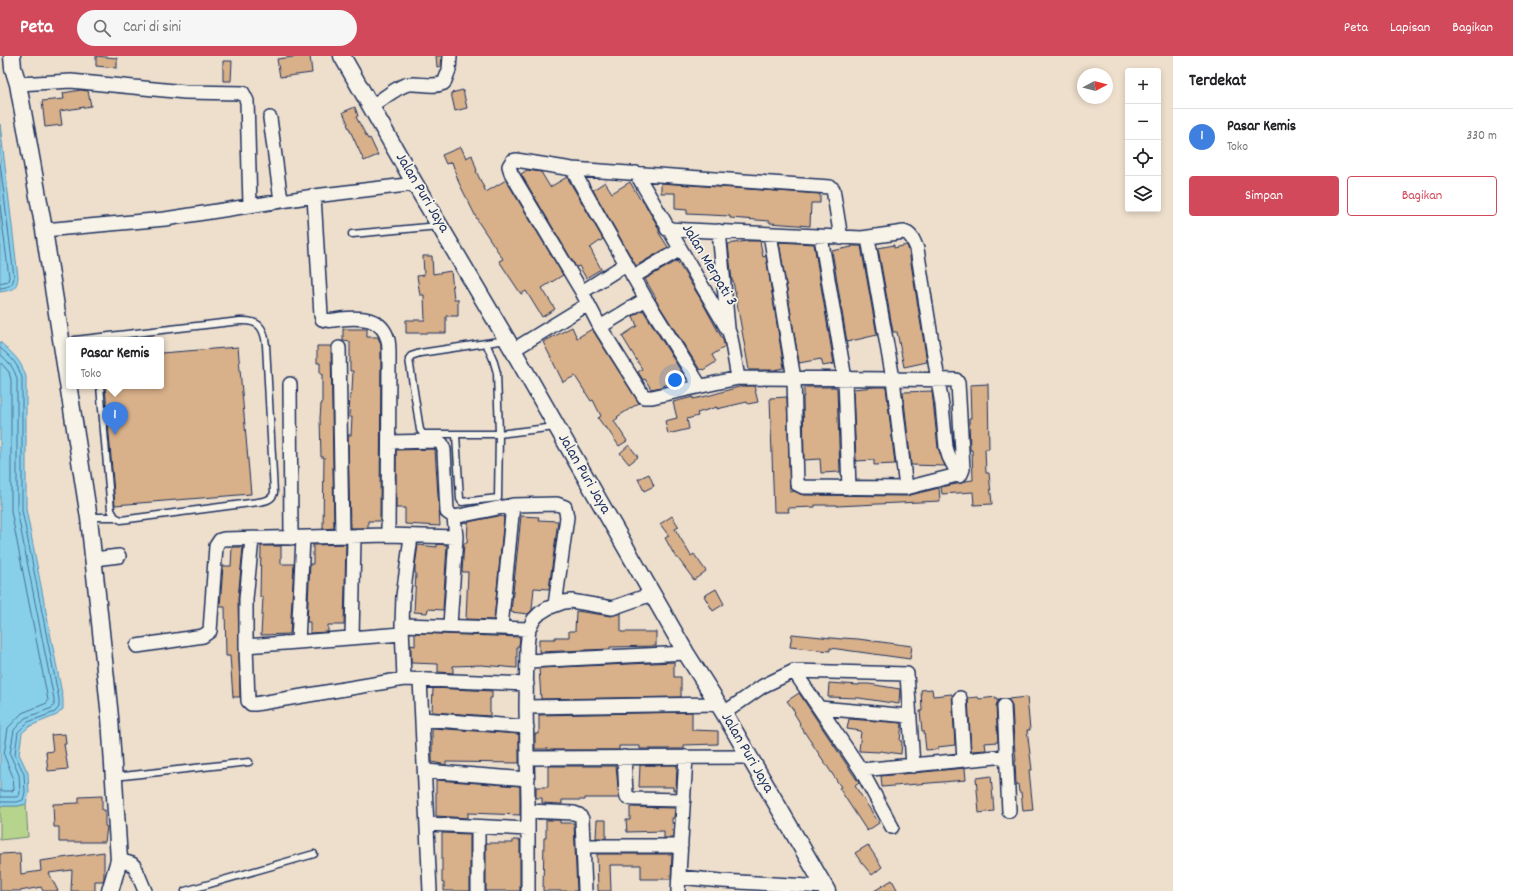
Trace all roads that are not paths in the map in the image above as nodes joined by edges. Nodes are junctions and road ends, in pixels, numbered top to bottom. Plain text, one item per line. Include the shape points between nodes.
1 (342, 56) edge
2 (450, 56) edge
3 (15, 71) edge
4 (372, 106) junction
5 (270, 118) dead end
6 (572, 169) junction
7 (636, 173) junction
8 (415, 184) junction
9 (314, 196) junction
10 (281, 201) junction
11 (250, 205) junction
12 (441, 226) junction
13 (668, 229) junction
14 (44, 230) junction
15 (719, 231) junction
16 (352, 234) dead end
17 (770, 234) junction
18 (821, 236) junction
19 (841, 238) junction
20 (868, 238) junction
21 (679, 250) junction
22 (626, 264) junction
23 (633, 277) junction
24 (582, 292) junction
25 (646, 299) junction
26 (588, 304) junction
27 (600, 327) junction
28 (729, 332) junction
29 (67, 337) edge
30 (105, 337) edge
31 (486, 343) junction
32 (515, 344) junction
33 (339, 348) dead end
34 (738, 378) junction
35 (794, 379) junction
36 (845, 379) junction
37 (893, 379) junction
38 (938, 380) junction
39 (290, 384) dead end
40 (700, 386) junction
41 (74, 389) edge
42 (100, 389) edge
43 (556, 427) junction
44 (456, 434) junction
45 (499, 434) junction
46 (389, 442) junction
47 (959, 476) junction
48 (849, 488) junction
49 (906, 488) junction
50 (513, 505) junction
51 (115, 517) junction
52 (454, 517) junction
53 (89, 518) junction
54 (388, 535) junction
55 (348, 536) junction
56 (411, 537) junction
57 (456, 537) junction
58 (252, 538) junction
59 (297, 538) junction
60 (118, 556) dead end
61 (94, 559) junction
62 (652, 594) junction
63 (555, 605) junction
64 (450, 625) junction
65 (501, 627) junction
66 (402, 629) junction
67 (529, 629) junction
68 (352, 638) junction
69 (298, 642) junction
70 (137, 646) dead end
71 (246, 646) junction
72 (686, 653) junction
73 (528, 661) junction
74 (794, 671) junction
75 (404, 679) junction
76 (420, 679) junction
77 (527, 684) junction
78 (960, 698) dead end
79 (1004, 706) dead end
80 (526, 707) junction
81 (726, 707) junction
82 (820, 708) junction
83 (909, 716) junction
84 (422, 719) junction
85 (527, 727) junction
86 (1006, 756) junction
87 (624, 757) junction
88 (686, 757) junction
89 (749, 757) junction
90 (527, 758) junction
91 (964, 760) junction
92 (249, 762) dead end
93 (913, 766) junction
94 (861, 770) junction
95 (425, 771) junction
96 (114, 777) junction
97 (528, 779) junction
98 (684, 800) junction
99 (528, 811) junction
100 (1009, 811) dead end
101 (427, 824) junction
102 (478, 827) junction
103 (892, 827) dead end
104 (528, 829) junction
105 (583, 846) junction
106 (681, 846) junction
107 (314, 854) dead end
108 (119, 860) junction
109 (679, 877) junction
110 (722, 886) edge
111 (772, 888) edge
112 (826, 889) edge
113 (110, 891) edge
114 (145, 891) edge
115 (185, 891) edge
116 (430, 891) edge
117 (478, 891) edge
118 (528, 891) edge
119 (585, 891) edge
120 (678, 891) edge

1 - 4 street, Jalan Puri Jaya
2 - 4 street via 449,70 444,83 437,86 401,86
3 - 11 street via 126,87 185,92 243,92 247,101
3 - 14 street
4 - 8 street, Jalan Puri Jaya
5 - 10 street
6 - 7 street
6 - 22 street
6 - 24 street via 516,160 510,163 509,168
7 - 13 street, Jalan Merpati 3
7 - 19 street via 830,187 833,189
8 - 9 street
8 - 12 street, Jalan Puri Jaya
9 - 10 street
9 - 46 street via 322,319 367,318 384,330 388,340
10 - 11 street
11 - 14 street via 165,219
12 - 16 lane
12 - 32 street, Jalan Puri Jaya
13 - 15 street
13 - 21 street, Jalan Merpati 3
14 - 29 street
15 - 17 street
15 - 28 street
17 - 18 street
17 - 35 street
18 - 19 street
18 - 36 street
19 - 20 street
20 - 37 street
20 - 38 street via 904,232 915,242
21 - 23 street
21 - 28 street, Jalan Merpati 3
22 - 23 street
22 - 24 street
23 - 25 street
24 - 26 street
25 - 27 street
25 - 40 street
26 - 27 street
26 - 32 street via 545,330
27 - 40 street via 644,397
28 - 34 street, Jalan Merpati 3
30 - 51 lane via 251,320 260,326 265,334 266,345 274,493 270,499 121,520
31 - 32 lane
31 - 44 lane via 420,352 410,359 420,430 423,434
31 - 45 lane via 494,359 497,373
32 - 43 street, Jalan Puri Jaya
33 - 55 street
34 - 35 street
34 - 40 street
35 - 36 street
35 - 48 street via 797,484 803,487
36 - 37 street
36 - 48 street
37 - 38 street
37 - 49 street
38 - 47 street via 946,447
38 - 47 street via 956,380 958,383 963,469
39 - 59 street
41 - 53 street
42 - 51 lane via 111,510
43 - 45 lane
43 - 62 street, Jalan Puri Jaya
44 - 45 lane
44 - 45 lane via 462,502 498,498
46 - 52 street via 438,441 444,446 447,512
46 - 54 street
47 - 49 street
48 - 49 street
50 - 52 street
50 - 63 street via 557,504 565,507 566,517
50 - 65 street
51 - 53 lane
52 - 57 street
53 - 61 street
54 - 55 street
54 - 56 street
55 - 59 street
55 - 68 street
56 - 57 street
56 - 66 street via 403,596
57 - 64 street
58 - 59 street
58 - 70 street via 224,539 216,546 210,631 203,636
58 - 71 street via 246,599
59 - 69 street
60 - 61 street
61 - 96 street
62 - 63 street via 612,608 571,601
62 - 72 street, Jalan Puri Jaya
63 - 67 street via 540,612
64 - 65 street
64 - 66 street
65 - 67 street
66 - 68 street
66 - 75 street
67 - 73 street
68 - 69 street
69 - 71 street
71 - 75 street via 248,701 251,704
72 - 73 street
72 - 81 street, Jalan Puri Jaya
73 - 77 street
74 - 81 street
74 - 82 street
74 - 83 street via 907,674
75 - 76 street
76 - 77 street
76 - 84 street
77 - 80 street
78 - 91 street
79 - 86 street
80 - 81 street
80 - 85 street
81 - 89 street, Jalan Puri Jaya
82 - 83 street
82 - 94 street
83 - 93 street
84 - 85 street
84 - 95 street
85 - 90 street
86 - 91 street
86 - 100 street
87 - 88 street
87 - 90 street
87 - 98 street via 627,797
88 - 89 street
88 - 98 street
89 - 112 street, Jalan Puri Jaya
90 - 97 street
91 - 93 street
92 - 96 lane
93 - 94 street
94 - 103 street
95 - 97 street
95 - 101 street
96 - 108 street
97 - 99 street
98 - 106 street
99 - 104 street
99 - 105 street via 577,814 582,819
101 - 102 street
101 - 116 street
102 - 104 street
102 - 117 street
104 - 118 street
105 - 106 street
105 - 119 street
106 - 109 street
107 - 115 lane
108 - 113 street
108 - 114 street via 135,867
109 - 110 street
109 - 120 street
110 - 111 street
111 - 112 street

